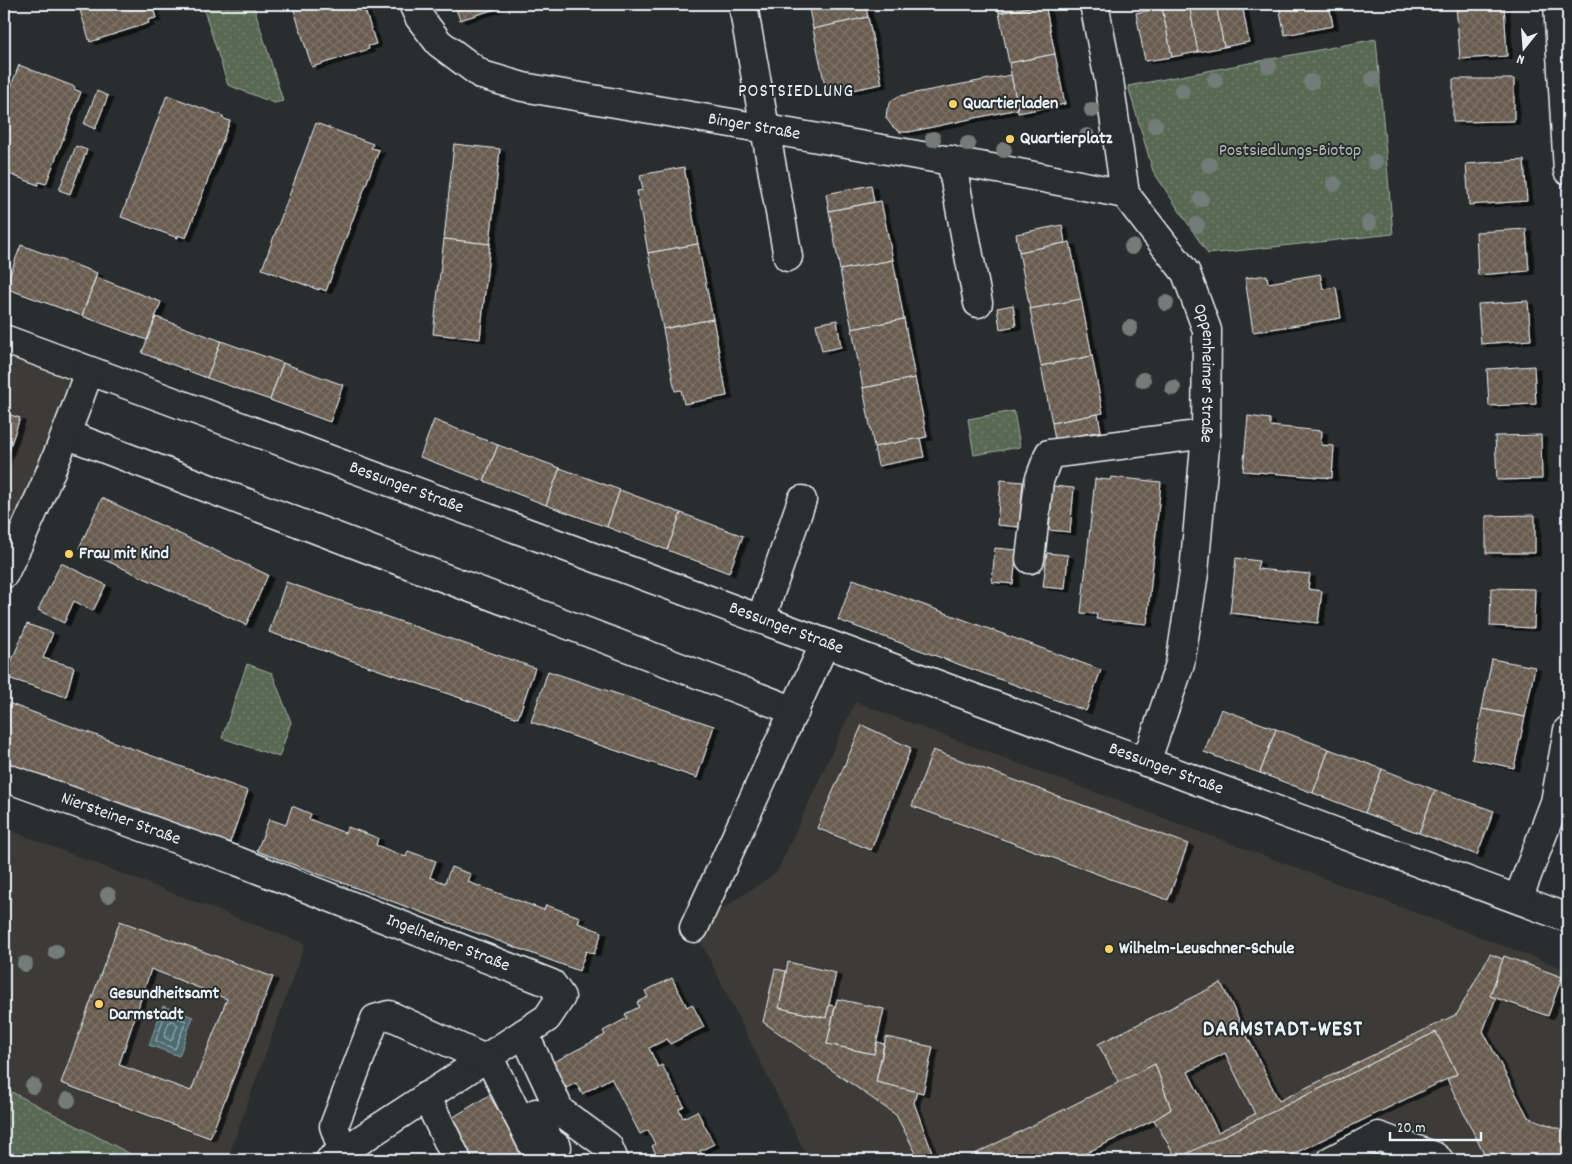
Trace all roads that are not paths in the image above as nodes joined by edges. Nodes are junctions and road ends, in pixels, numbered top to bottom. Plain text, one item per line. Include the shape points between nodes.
1 (413, 4) edge
2 (1094, 4) edge
3 (1558, 4) edge
4 (744, 11) dead end
5 (767, 129) junction
6 (951, 160) junction
7 (1568, 172) edge
8 (1125, 194) junction
9 (788, 257) dead end
10 (978, 303) dead end
11 (4, 339) edge
12 (89, 371) junction
13 (1206, 434) junction
14 (68, 435) junction
15 (802, 500) dead end
16 (1030, 559) dead end
17 (4, 574) edge
18 (760, 619) junction
19 (825, 643) junction
20 (795, 711) junction
21 (1568, 730) edge
22 (1146, 762) junction
23 (4, 777) edge
24 (237, 862) joint
25 (1518, 899) junction
26 (1568, 918) edge
27 (694, 928) dead end
28 (501, 1048) junction
29 (426, 1096) junction
30 (549, 1154) edge
31 (337, 1156) edge
32 (457, 1160) edge
33 (614, 1160) edge
34 (1332, 1160) edge
35 (1439, 1160) edge

1 - 5 street, Binger Straße via 439,43 482,75 523,87
2 - 8 street, Oppenheimer Straße via 1109,80
3 - 7 street
4 - 5 street
5 - 6 street, Binger Straße
5 - 9 street
6 - 8 street, Binger Straße
6 - 10 street
8 - 13 street, Oppenheimer Straße via 1186,273 1207,330
11 - 12 street, Bessunger Straße
12 - 14 street
12 - 18 street, Bessunger Straße
13 - 16 street via 1049,454 1039,481
13 - 22 street, Oppenheimer Straße via 1194,573 1180,664
14 - 17 street
14 - 20 street
15 - 18 street
18 - 19 street, Bessunger Straße
19 - 20 street
19 - 22 street, Bessunger Straße
20 - 27 street
21 - 25 street via 1554,802
22 - 25 street, Bessunger Straße
23 - 24 street, Niersteiner Straße
24 - 28 street, Ingelheimer Straße via 552,984 561,997 547,1018
25 - 26 street, Bessunger Straße
28 - 29 street, Ingelheimer Straße
28 - 30 street
28 - 31 street, Ingelheimer Straße via 389,1015 375,1019 334,1126
28 - 33 street via 560,1111 608,1146
29 - 31 street, Ingelheimer Straße
29 - 32 street
34 - 35 street via 1378,1136

